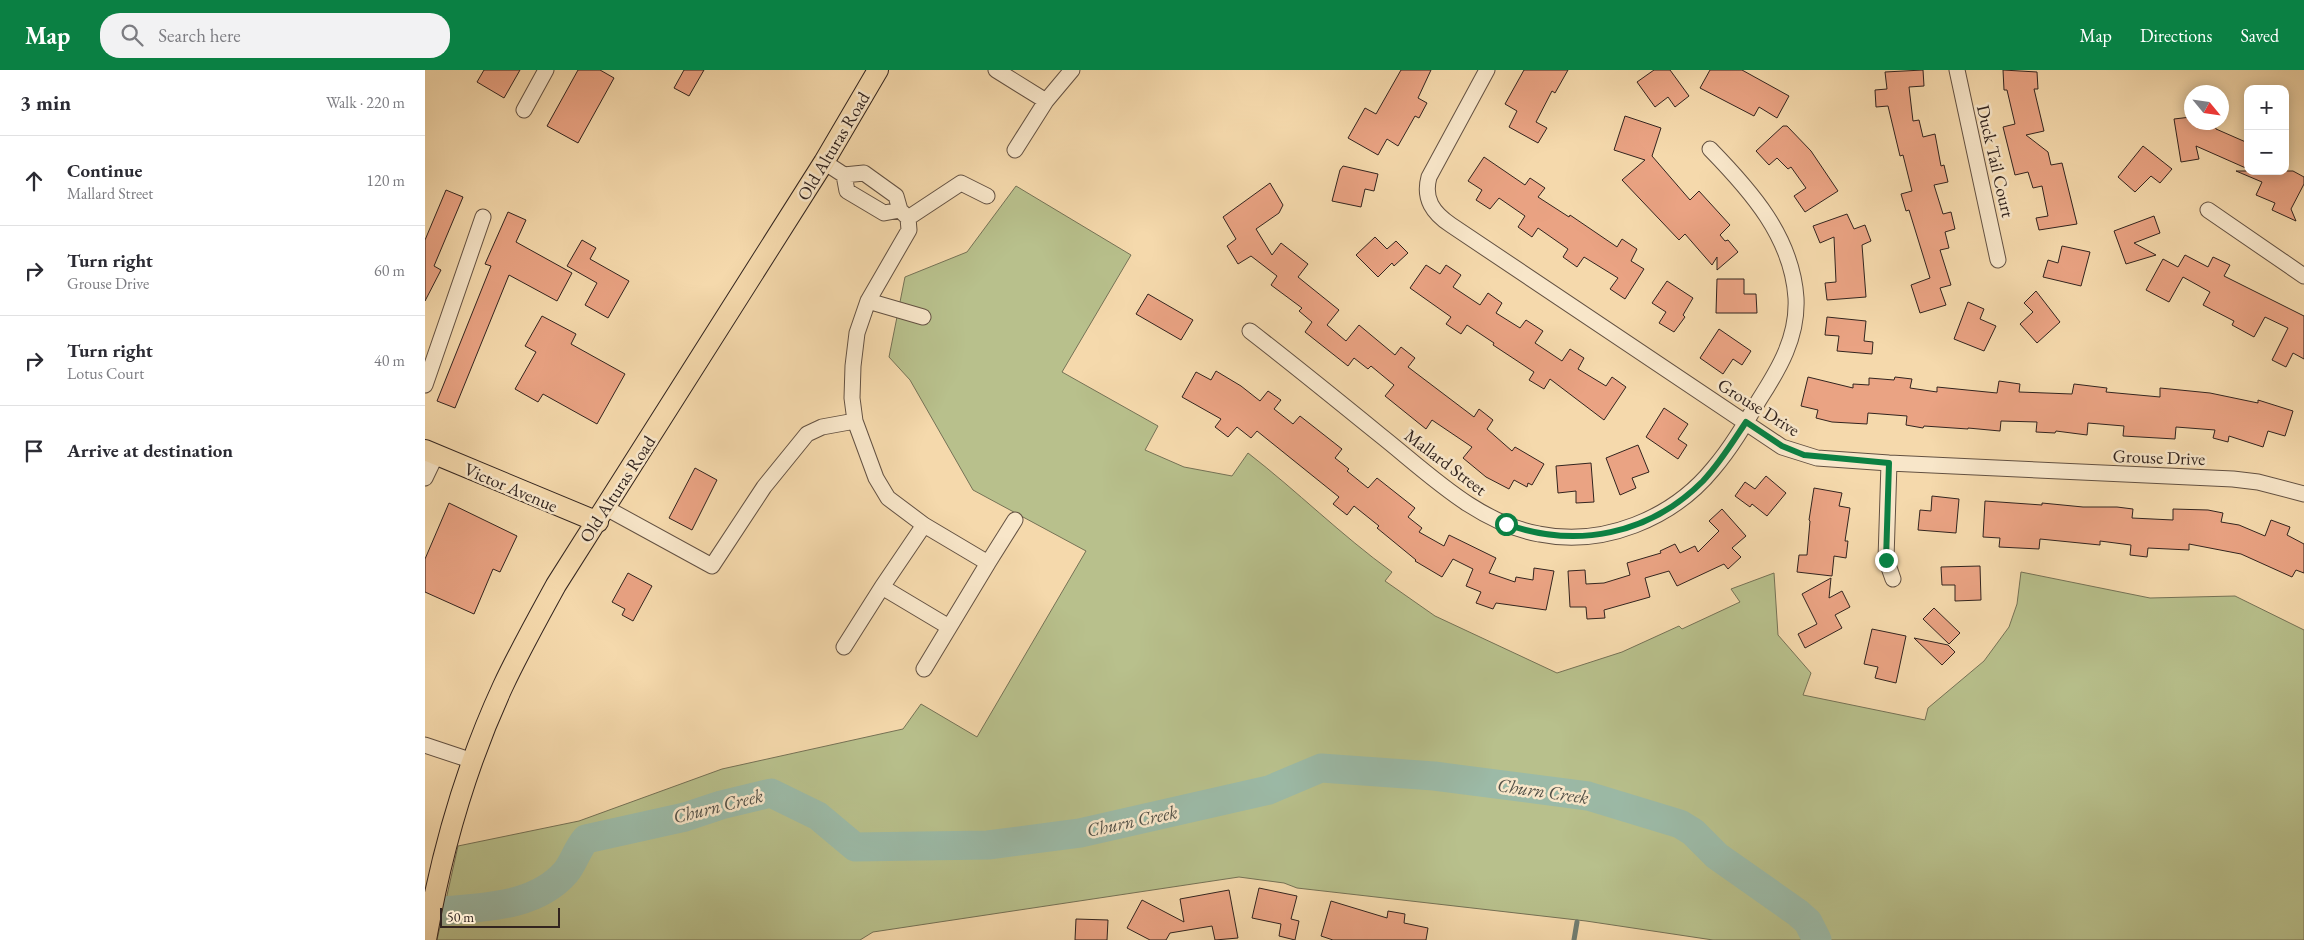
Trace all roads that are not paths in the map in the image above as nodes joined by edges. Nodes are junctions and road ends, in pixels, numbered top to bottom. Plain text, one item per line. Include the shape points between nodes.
1 (546, 70) edge
2 (878, 70) edge
3 (996, 70) edge
4 (1072, 70) edge
5 (1487, 70) edge
6 (1957, 70) edge
7 (1046, 101) junction
8 (524, 110) dead end
9 (1710, 149) dead end
10 (1015, 150) dead end
11 (824, 162) junction
12 (844, 175) junction
13 (987, 196) dead end
14 (2208, 210) dead end
15 (904, 214) junction
16 (483, 217) dead end
17 (1998, 260) dead end
18 (2304, 276) edge
19 (867, 302) junction
20 (923, 317) dead end
21 (1250, 331) dead end
22 (425, 384) edge
23 (855, 421) junction
24 (1746, 422) junction
25 (430, 452) edge
26 (1889, 463) junction
27 (425, 478) edge
28 (2304, 494) edge
29 (602, 515) junction
30 (1015, 520) dead end
31 (924, 526) junction
32 (988, 562) junction
33 (1893, 579) dead end
34 (882, 587) junction
35 (949, 627) junction
36 (844, 647) dead end
37 (924, 669) dead end
38 (425, 745) edge
39 (473, 761) junction
40 (427, 940) edge

1 - 8 street
2 - 11 main road, Old Alturas Road
3 - 7 street
4 - 7 street
5 - 24 street, Grouse Drive via 1429,177 1427,192 1433,209 1451,225
6 - 17 street, Duck Tail Court
7 - 10 street
9 - 24 street, Mallard Street via 1748,190 1776,230 1785,248 1794,283 1796,300 1792,335 1777,371
11 - 12 street
11 - 29 main road, Old Alturas Road
12 - 15 street via 864,173 896,196
12 - 15 street via 847,191 884,213
13 - 15 street via 961,183
14 - 18 street
15 - 19 street via 909,230
16 - 22 street
19 - 20 street
19 - 23 street via 857,333 853,366
21 - 24 street, Mallard Street via 1475,509 1506,524 1538,534 1597,535 1624,529 1658,515 1702,482
23 - 29 street via 822,427 807,434 764,488 712,566
23 - 31 street via 876,478 888,498
24 - 26 street, Grouse Drive via 1782,446 1804,455
25 - 27 street
25 - 29 main road, Victor Avenue
26 - 28 street, Grouse Drive via 2206,476 2258,482
26 - 33 street via 1886,560
29 - 39 main road, Old Alturas Road via 556,585 527,638
30 - 32 street
31 - 32 street
31 - 34 street
32 - 35 street
34 - 35 street
34 - 36 street
35 - 37 street
38 - 39 street
39 - 40 main road, Old Alturas Road via 447,844

